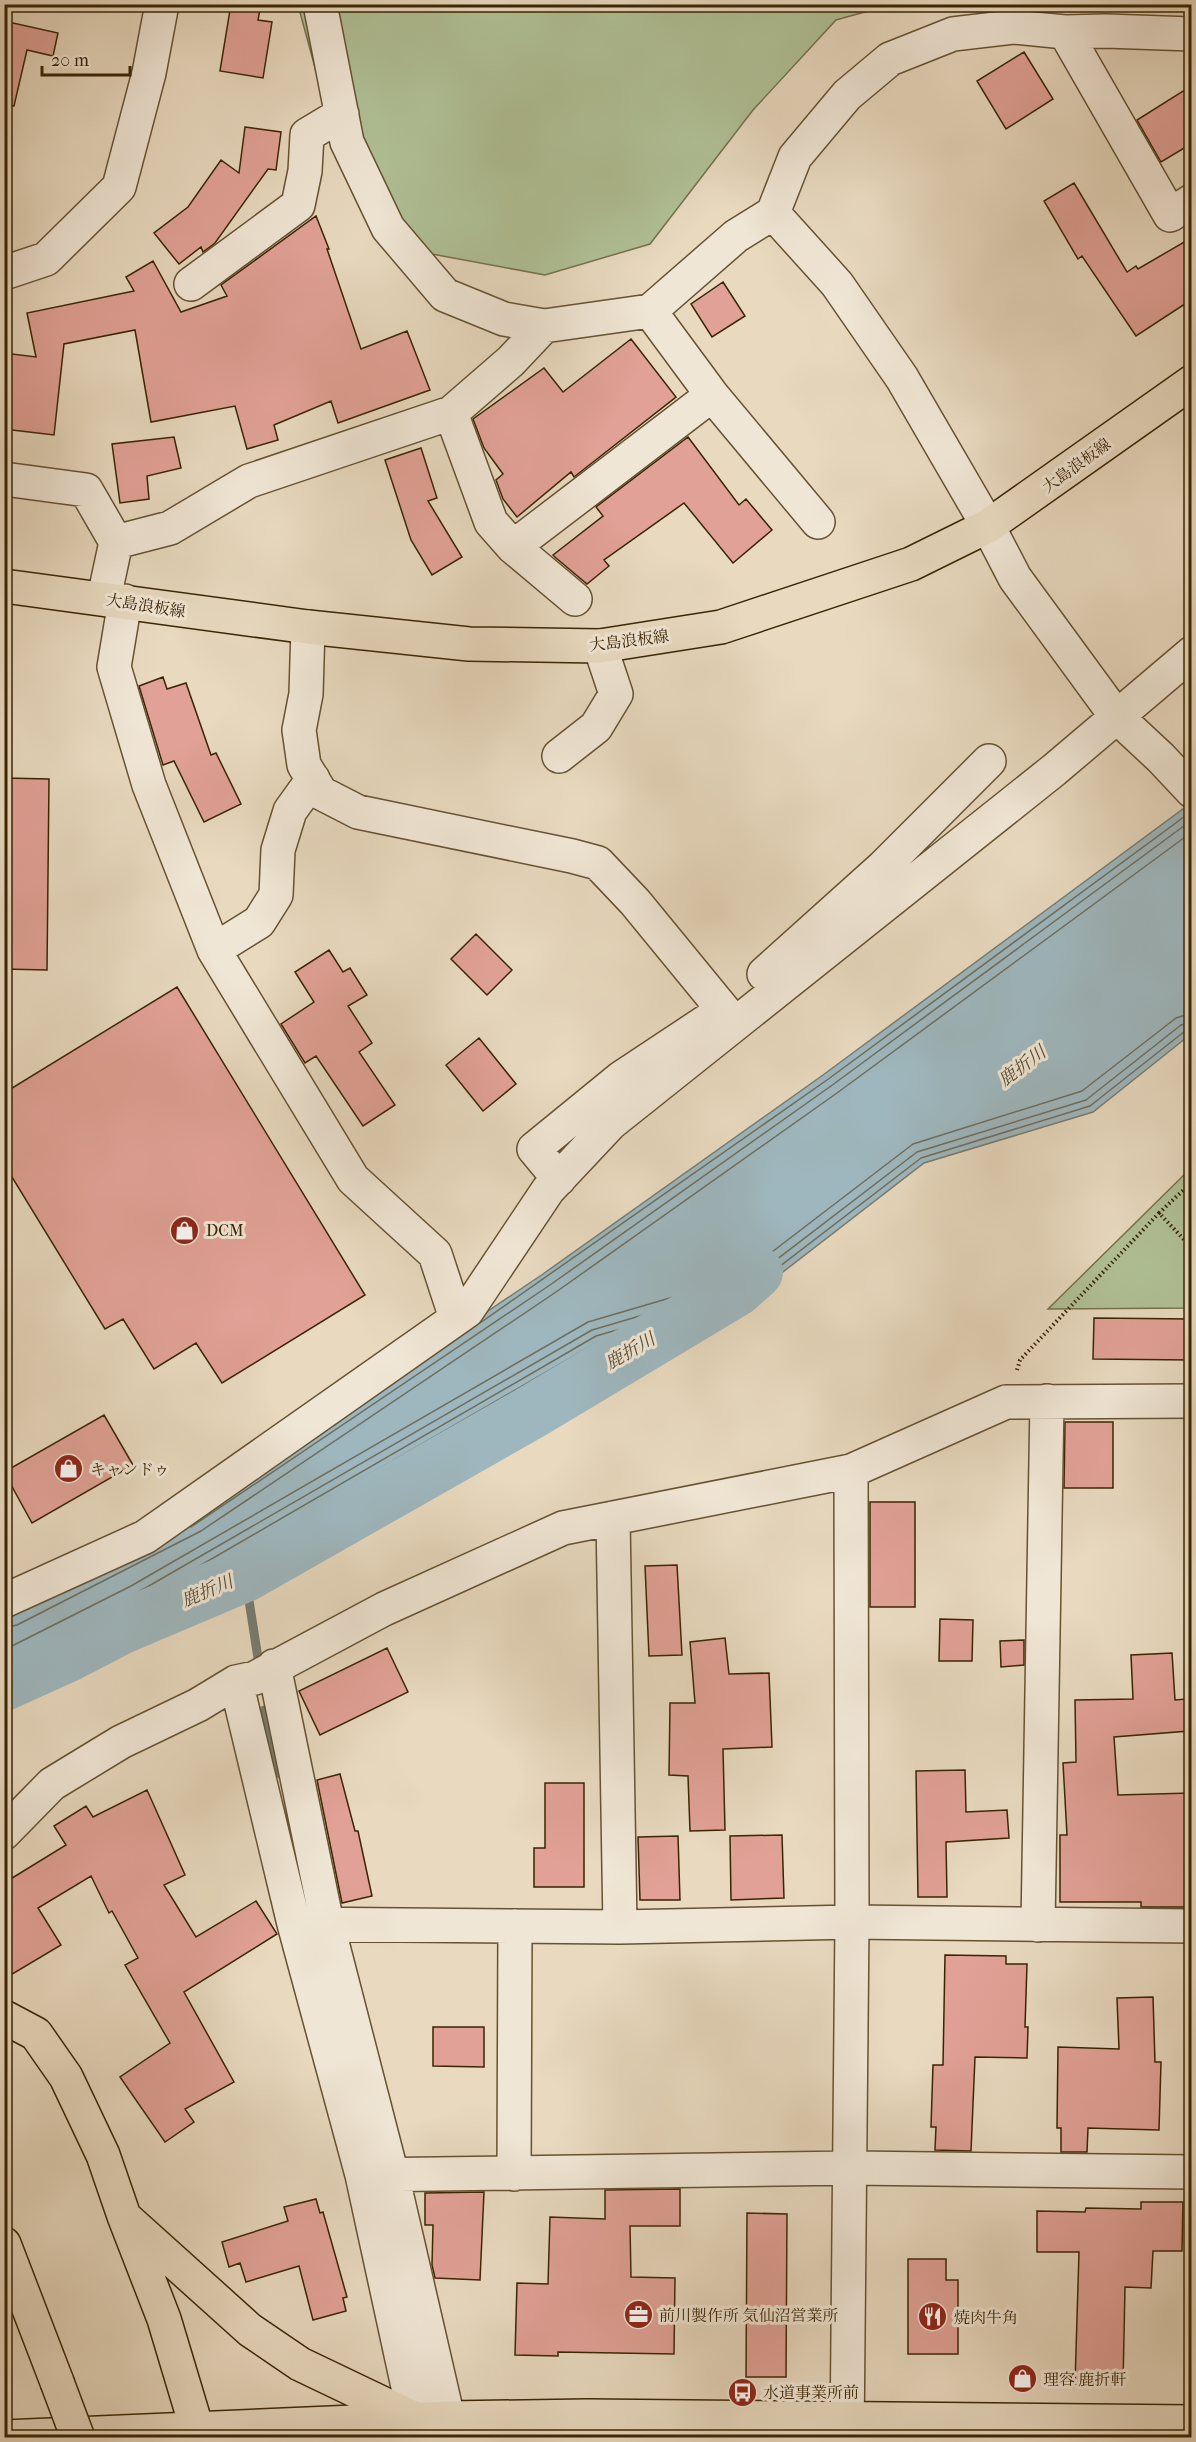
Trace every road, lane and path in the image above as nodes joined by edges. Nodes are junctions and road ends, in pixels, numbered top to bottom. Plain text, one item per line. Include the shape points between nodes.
1 (162, 4) edge
2 (320, 4) edge
3 (1065, 32) junction
4 (1191, 34) edge
5 (342, 114) junction
6 (1191, 201) edge
7 (773, 213) junction
8 (4, 273) edge
9 (191, 284) dead end
10 (650, 311) junction
11 (544, 326) junction
12 (1191, 382) edge
13 (712, 395) junction
14 (451, 413) junction
15 (4, 479) edge
16 (818, 522) dead end
17 (988, 526) junction
18 (116, 542) junction
19 (513, 547) junction
20 (4, 586) edge
21 (575, 599) dead end
22 (114, 600) junction
23 (308, 627) junction
24 (600, 646) junction
25 (1191, 653) edge
26 (1116, 716) junction
27 (559, 756) dead end
28 (989, 761) dead end
29 (313, 779) junction
30 (1191, 791) edge
31 (213, 950) junction
32 (729, 1017) junction
33 (1191, 1182) edge
34 (1159, 1213) junction
35 (1191, 1248) edge
36 (456, 1318) junction
37 (1047, 1401) junction
38 (1191, 1401) edge
39 (1006, 1402) junction
40 (851, 1471) junction
41 (613, 1518) junction
42 (4, 1601) edge
43 (274, 1666) junction
44 (236, 1682) junction
45 (4, 1833) edge
46 (327, 1923) junction
47 (852, 1923) junction
48 (294, 1924) junction
49 (1038, 1925) junction
50 (515, 1926) junction
51 (1191, 1926) edge
52 (620, 1927) junction
53 (4, 2018) edge
54 (851, 2168) junction
55 (1191, 2172) edge
56 (514, 2174) junction
57 (377, 2175) junction
58 (124, 2216) junction
59 (4, 2244) edge
60 (448, 2418) junction
61 (1191, 2422) edge
62 (847, 2427) edge
63 (415, 2428) edge
64 (197, 2429) junction
65 (4, 2437) edge
66 (78, 2438) edge

1 - 8 street via 149,73 118,187 46,259
2 - 5 street
3 - 4 street
3 - 6 street via 1170,215
3 - 7 street via 1013,27 953,34 890,60 847,95 795,157
5 - 9 street via 307,135 298,205
5 - 11 street via 347,142 388,228 445,295 504,319
7 - 10 street via 736,236
7 - 17 street via 844,293 902,378
10 - 11 street
10 - 13 street
11 - 14 street via 511,361
12 - 17 main road, 大島浪板線
13 - 16 street
13 - 19 street
14 - 18 street via 249,482 170,528
14 - 19 street via 491,522
15 - 18 street via 86,490
17 - 24 main road, 大島浪板線 via 911,564 722,627
17 - 26 street via 1015,578
18 - 22 street
19 - 21 street
20 - 22 main road, 大島浪板線
22 - 23 main road, 大島浪板線
22 - 31 street via 114,667 149,785
23 - 24 main road, 大島浪板線 via 469,644
23 - 29 street via 306,694 299,730 304,765
24 - 27 street via 616,694 596,727
25 - 26 street
26 - 30 street
26 - 32 street via 1054,770
28 - 32 street
29 - 31 street via 290,811 278,850 276,895 259,922
29 - 32 street via 321,793 358,812 598,863
31 - 36 street via 353,1179 435,1254
32 - 36 street via 611,1123 548,1190 466,1311
33 - 34 path
34 - 35 path
34 - 39 path via 1020,1360
36 - 42 street via 145,1537
37 - 38 street
37 - 39 street
37 - 49 street
39 - 40 street
40 - 41 street
40 - 47 street
41 - 43 street via 563,1528 384,1609
41 - 52 street
43 - 44 street via 255,1678
43 - 46 street
44 - 45 street via 121,1742 52,1784
44 - 48 street
46 - 48 street
46 - 50 street
46 - 57 street
47 - 49 street
47 - 52 street
47 - 54 street
48 - 57 street
49 - 51 street
50 - 52 street
50 - 56 street
53 - 58 main road via 36,2034 66,2077 103,2155
54 - 55 street
54 - 56 street
54 - 62 street
56 - 57 street
57 - 60 street
57 - 63 street
58 - 63 main road via 250,2330 300,2364
58 - 64 main road via 164,2319
59 - 66 main road, bridge
60 - 62 main road
60 - 63 main road
61 - 62 main road
63 - 64 main road
64 - 65 main road

